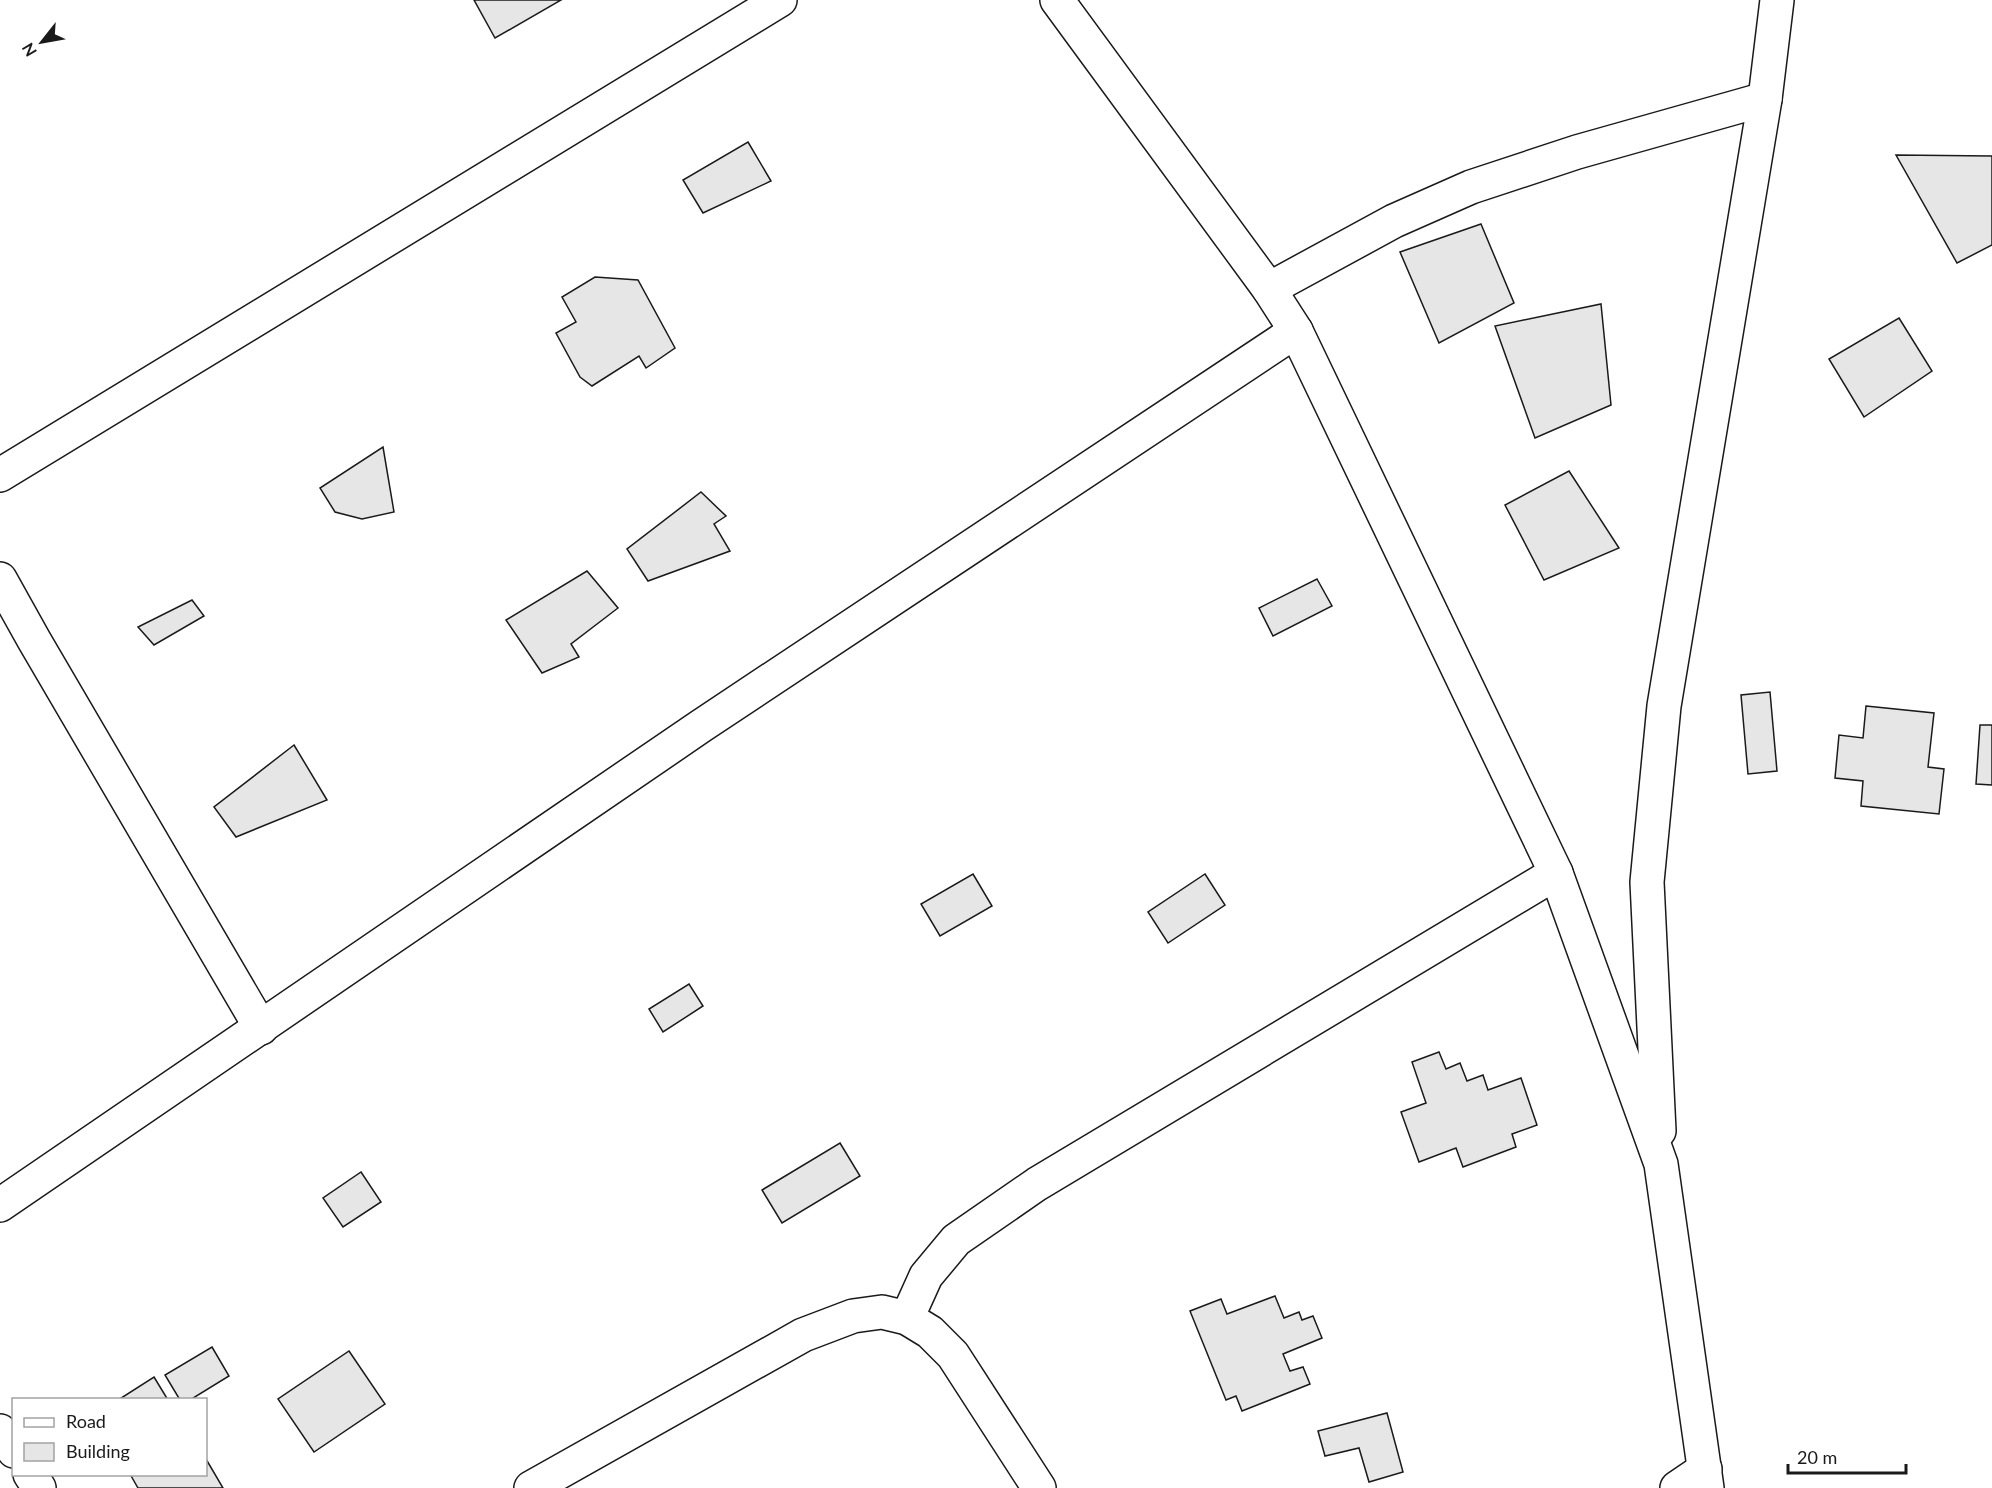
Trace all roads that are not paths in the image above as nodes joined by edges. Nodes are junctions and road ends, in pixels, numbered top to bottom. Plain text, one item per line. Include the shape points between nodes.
1 (780, 0) edge
2 (1057, 0) edge
3 (1777, 0) edge
4 (1765, 99) junction
5 (1269, 289) junction
6 (1296, 331) junction
7 (0, 475) edge
8 (0, 579) edge
9 (1556, 873) junction
10 (261, 1028) junction
11 (1660, 1164) junction
12 (0, 1205) edge
13 (908, 1318) junction
14 (0, 1431) edge
15 (12, 1448) edge
16 (1706, 1478) edge
17 (531, 1488) edge
18 (1040, 1488) edge
19 (1677, 1488) edge

1 - 7 street
2 - 5 street
3 - 4 street
4 - 5 street via 1577,152 1471,187 1394,221
4 - 11 street via 1663,717 1647,882
5 - 6 street
6 - 9 street
6 - 10 street via 701,726
8 - 10 street
9 - 11 street
9 - 13 street via 1019,1197 956,1240 926,1276
10 - 12 street
11 - 16 street
13 - 17 street via 882,1312 853,1316 803,1335
13 - 18 street via 930,1332 953,1355
14 - 15 street
16 - 19 street

